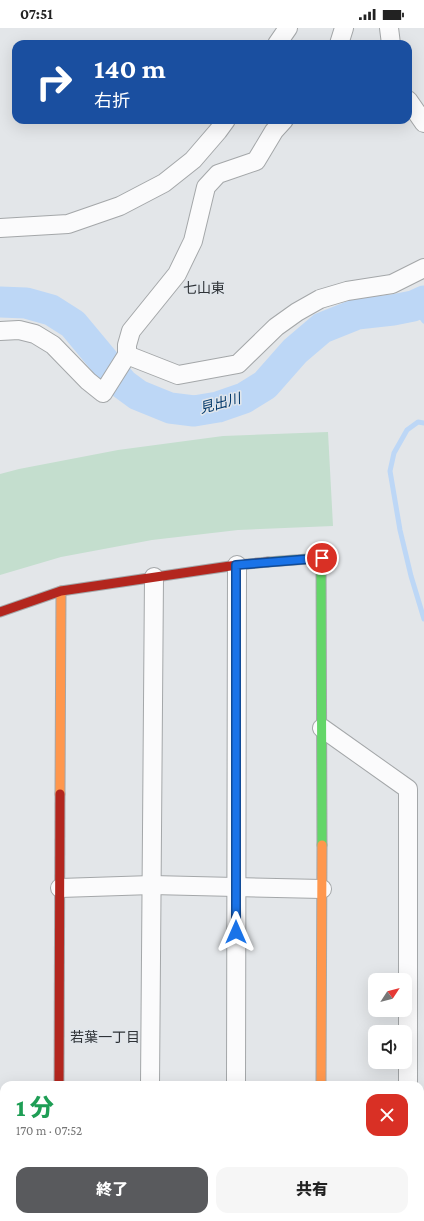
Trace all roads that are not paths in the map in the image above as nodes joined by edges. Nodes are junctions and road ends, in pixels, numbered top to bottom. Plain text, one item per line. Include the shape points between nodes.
1 (288, 28) edge
2 (344, 28) edge
3 (389, 28) edge
4 (280, 40) edge
5 (341, 40) edge
6 (390, 40) edge
7 (412, 106) edge
8 (424, 123) edge
9 (223, 124) edge
10 (280, 124) edge
11 (193, 160) junction
12 (213, 180) junction
13 (0, 228) edge
14 (424, 268) edge
15 (0, 331) edge
16 (127, 356) junction
17 (236, 565) junction
18 (154, 577) junction
19 (61, 591) junction
20 (0, 612) edge
21 (322, 728) junction
22 (152, 885) junction
23 (236, 886) junction
24 (60, 888) junction
25 (322, 889) junction
26 (59, 1081) edge
27 (150, 1081) edge
28 (236, 1081) edge
29 (321, 1081) edge
30 (408, 1081) edge

1 - 4 street
2 - 5 street
3 - 6 street
7 - 8 street
9 - 11 street
10 - 12 street via 256,162 218,174
11 - 12 street
11 - 13 street via 164,183 120,206 68,224
12 - 16 street via 206,187 193,241 177,274 131,331
14 - 16 street via 392,284 347,291 320,299 276,327 238,364 178,375
15 - 16 street via 19,330 36,334 53,345 88,382 104,393
17 - 18 street
17 - 21 street via 322,558
17 - 23 street
18 - 19 street
18 - 22 street
19 - 20 street
19 - 24 street
21 - 25 street
21 - 30 street via 408,789
22 - 23 street
22 - 24 street
22 - 27 street
23 - 25 street
23 - 28 street
24 - 26 street
25 - 29 street

